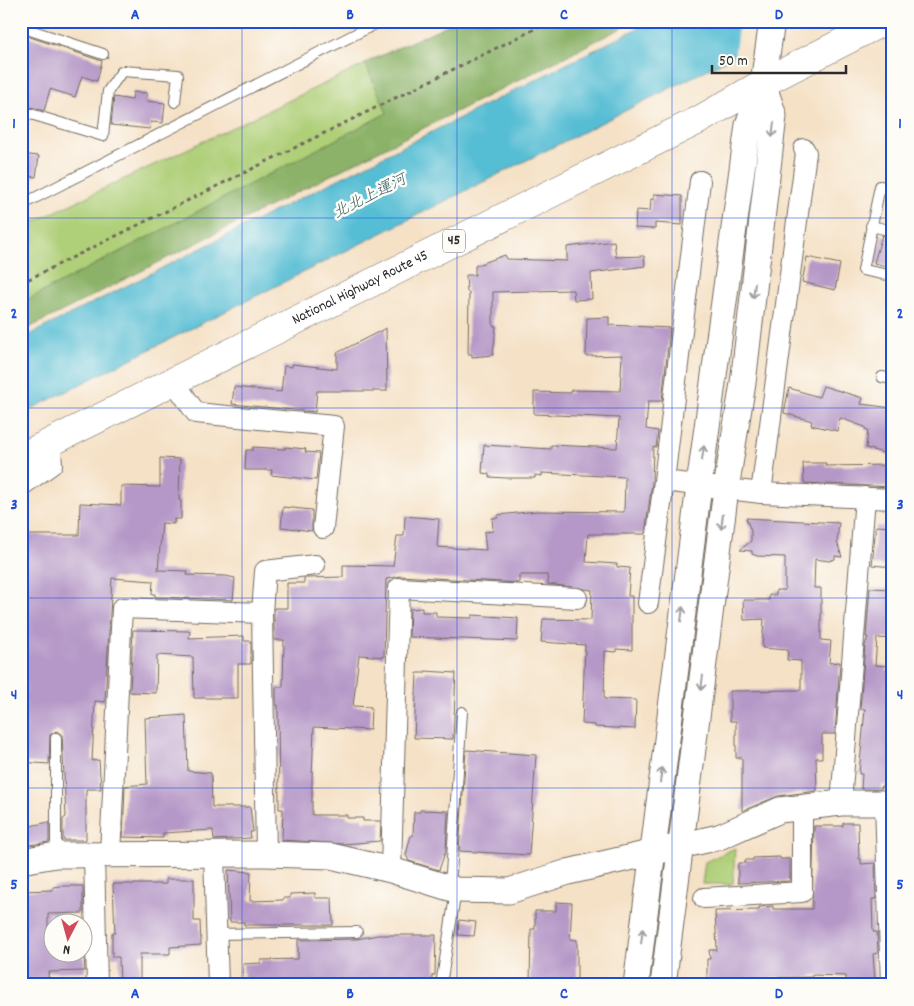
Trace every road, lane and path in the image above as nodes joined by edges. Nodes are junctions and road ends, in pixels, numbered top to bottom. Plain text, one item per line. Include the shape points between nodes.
1 (380, 21) edge
2 (551, 21) edge
3 (772, 21) edge
4 (884, 21) edge
5 (21, 27) edge
6 (103, 54) dead end
7 (765, 72) junction
8 (174, 102) dead end
9 (21, 111) edge
10 (804, 149) dead end
11 (700, 181) dead end
12 (893, 188) edge
13 (21, 205) edge
14 (872, 226) junction
15 (893, 231) edge
16 (893, 276) edge
17 (21, 282) edge
18 (173, 380) junction
19 (50, 442) junction
20 (21, 457) edge
21 (664, 482) junction
22 (21, 486) edge
23 (699, 486) junction
24 (726, 489) junction
25 (761, 493) junction
26 (865, 498) junction
27 (893, 499) edge
28 (323, 528) dead end
29 (315, 565) dead end
30 (577, 598) dead end
31 (648, 603) dead end
32 (262, 613) junction
33 (462, 712) dead end
34 (56, 738) dead end
35 (841, 803) junction
36 (889, 803) edge
37 (802, 806) junction
38 (682, 846) junction
39 (652, 853) junction
40 (56, 854) junction
41 (102, 854) junction
42 (214, 854) junction
43 (266, 854) junction
44 (21, 861) edge
45 (392, 870) junction
46 (453, 889) junction
47 (704, 898) dead end
48 (357, 932) dead end
49 (215, 934) junction
50 (97, 985) edge
51 (218, 985) edge
52 (441, 985) edge
53 (636, 985) edge
54 (664, 985) edge
55 (891, 985) edge

1 - 13 lane
2 - 17 path
3 - 7 street
4 - 7 highway, National Highway Route 45 / 45
5 - 6 lane
7 - 18 highway, National Highway Route 45 / 45 via 690,124
23 -> 7 street via 748,125
7 -> 24 street via 774,116 743,383
8 - 9 lane via 178,75 122,71 108,91 103,136
10 - 25 street
11 - 21 street
12 - 14 lane via 880,186
14 - 15 lane
14 - 16 lane via 863,270
18 - 19 highway, National Highway Route 45 / 45
18 - 28 street via 196,413 334,426
19 - 20 highway, National Highway Route 45 / 45
19 - 22 street via 52,464
21 - 23 street
21 - 31 street
23 - 24 street
39 -> 23 street
24 - 25 street
24 -> 38 street
25 - 26 street
26 - 27 street
26 - 35 street
29 - 32 street via 265,571
30 - 45 street via 399,588
32 - 41 street via 122,608
32 - 43 street
33 - 46 lane
34 - 40 lane
35 - 36 street
35 - 37 street
36 - 55 street
37 - 38 street via 780,810 719,837
37 - 47 street via 802,892
38 - 39 street
38 - 54 street
39 - 46 street via 568,872 509,891
53 -> 39 street
40 - 41 street
40 - 44 street
41 - 42 street
41 - 50 street
42 - 43 street
42 - 49 street
43 - 45 street via 331,856
45 - 46 street
46 - 52 lane
48 - 49 lane
49 - 51 street

